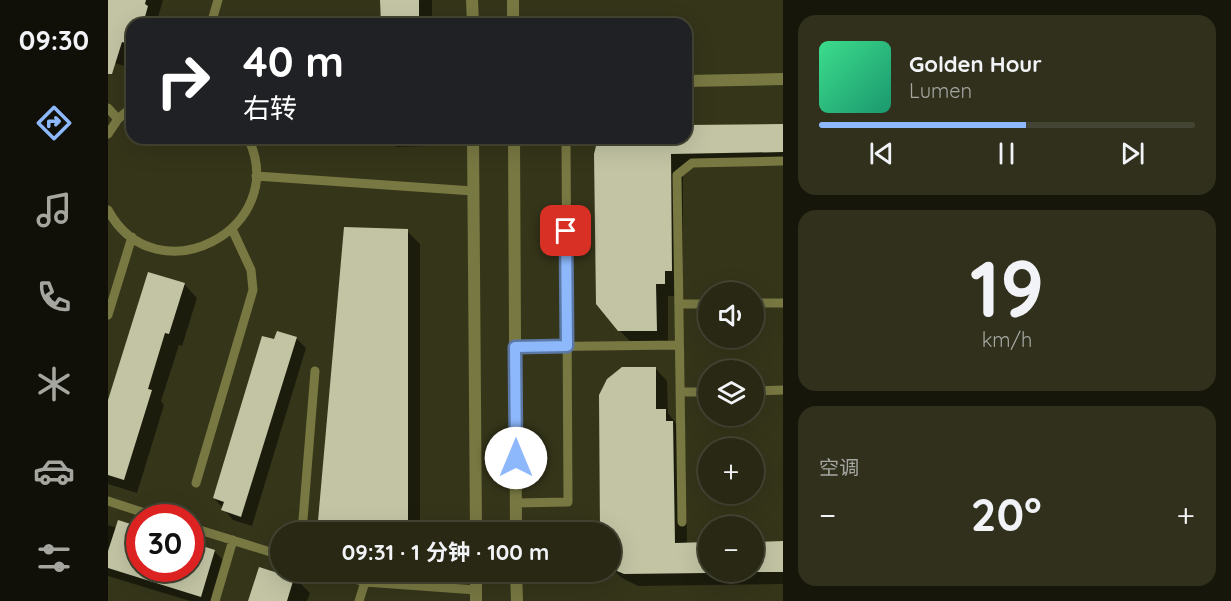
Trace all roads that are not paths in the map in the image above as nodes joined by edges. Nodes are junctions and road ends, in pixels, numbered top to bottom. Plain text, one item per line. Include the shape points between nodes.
1 (218, 0) edge
2 (472, 0) edge
3 (513, 0) edge
4 (213, 18) edge
5 (473, 18) edge
6 (513, 18) edge
7 (783, 79) edge
8 (692, 81) edge
9 (108, 108) edge
10 (126, 112) edge
11 (118, 119) junction
12 (108, 134) edge
13 (250, 144) edge
14 (473, 144) edge
15 (514, 144) edge
16 (566, 144) edge
17 (783, 161) edge
18 (256, 176) junction
19 (473, 191) junction
20 (109, 215) edge
21 (232, 229) junction
22 (132, 237) junction
23 (764, 303) edge
24 (783, 303) edge
25 (679, 304) junction
26 (698, 304) edge
27 (108, 315) edge
28 (680, 345) junction
29 (567, 346) junction
30 (515, 347) junction
31 (315, 371) dead end
32 (783, 390) edge
33 (764, 391) edge
34 (680, 392) junction
35 (698, 392) edge
36 (196, 483) dead end
37 (108, 501) edge
38 (516, 503) junction
39 (126, 507) edge
40 (303, 522) edge
41 (476, 522) edge
42 (516, 522) edge
43 (682, 522) dead end
44 (204, 531) edge
45 (232, 540) junction
46 (270, 552) edge
47 (365, 582) joint
48 (516, 582) edge
49 (476, 596) edge
50 (215, 601) edge
51 (359, 601) edge
52 (517, 601) edge

1 - 4 lane
2 - 5 street
3 - 6 street
7 - 8 street
9 - 11 lane
10 - 11 lane
11 - 12 lane
13 - 18 lane
14 - 19 street
15 - 30 street
16 - 29 lane
17 - 25 lane via 692,163 677,175
18 - 19 lane
18 - 21 lane via 248,208
19 - 41 street
20 - 22 lane
21 - 22 lane via 198,249 182,251 150,247
21 - 36 lane via 251,270 253,290
22 - 27 lane
23 - 24 lane
25 - 26 lane
25 - 28 lane
28 - 29 lane
28 - 34 lane
29 - 30 lane
29 - 38 lane via 568,502
30 - 38 street
31 - 40 lane
32 - 33 lane
34 - 35 lane
34 - 43 lane
37 - 39 lane
38 - 42 street
44 - 45 lane
45 - 46 lane
45 - 50 lane
47 - 49 lane
47 - 51 lane
48 - 52 street

